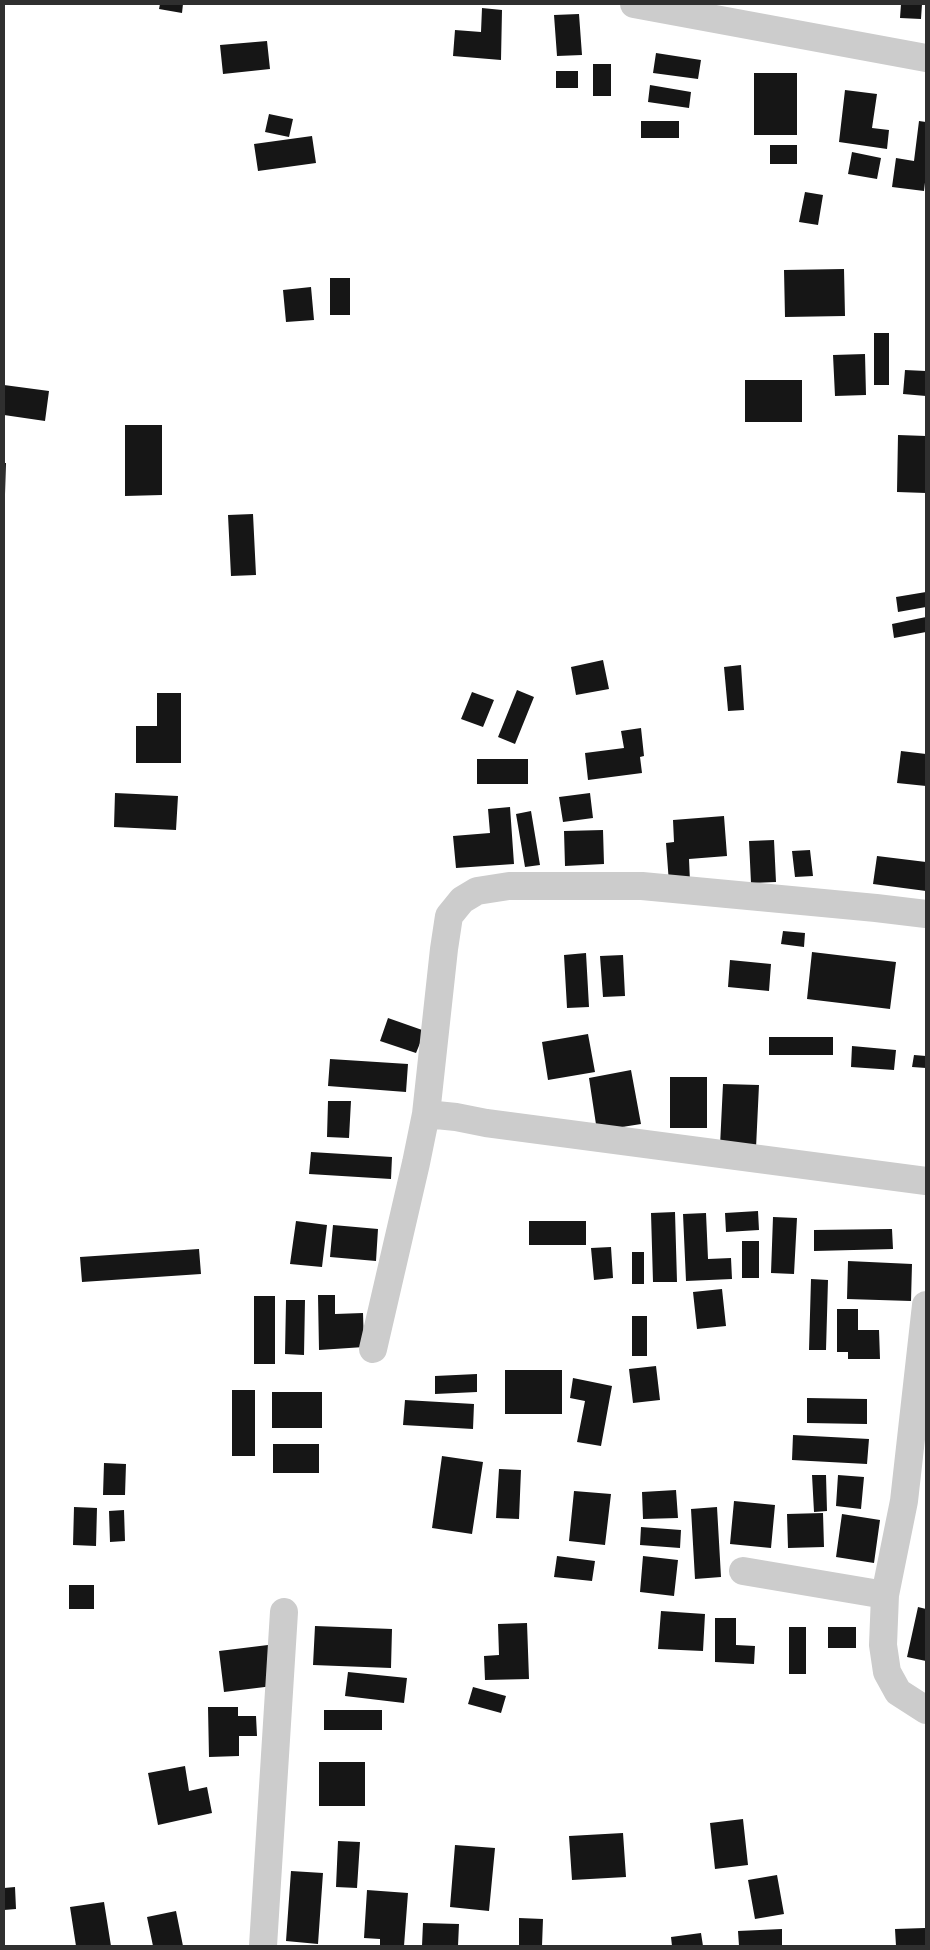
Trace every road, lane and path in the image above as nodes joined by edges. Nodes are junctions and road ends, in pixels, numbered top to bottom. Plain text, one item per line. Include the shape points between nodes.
1 (634, 4) edge
2 (926, 58) edge
3 (926, 914) edge
4 (426, 1114) junction
5 (926, 1181) edge
6 (926, 1305) edge
7 (374, 1349) dead end
8 (743, 1571) dead end
9 (884, 1595) junction
10 (284, 1612) dead end
11 (926, 1710) edge
12 (262, 1946) edge

1 - 2 street
3 - 4 street via 642,886 509,886 477,891 462,900 449,916
4 - 5 street
4 - 7 street
6 - 9 street via 904,1501
8 - 9 street
9 - 11 street via 883,1645 887,1672 898,1692
10 - 12 street

